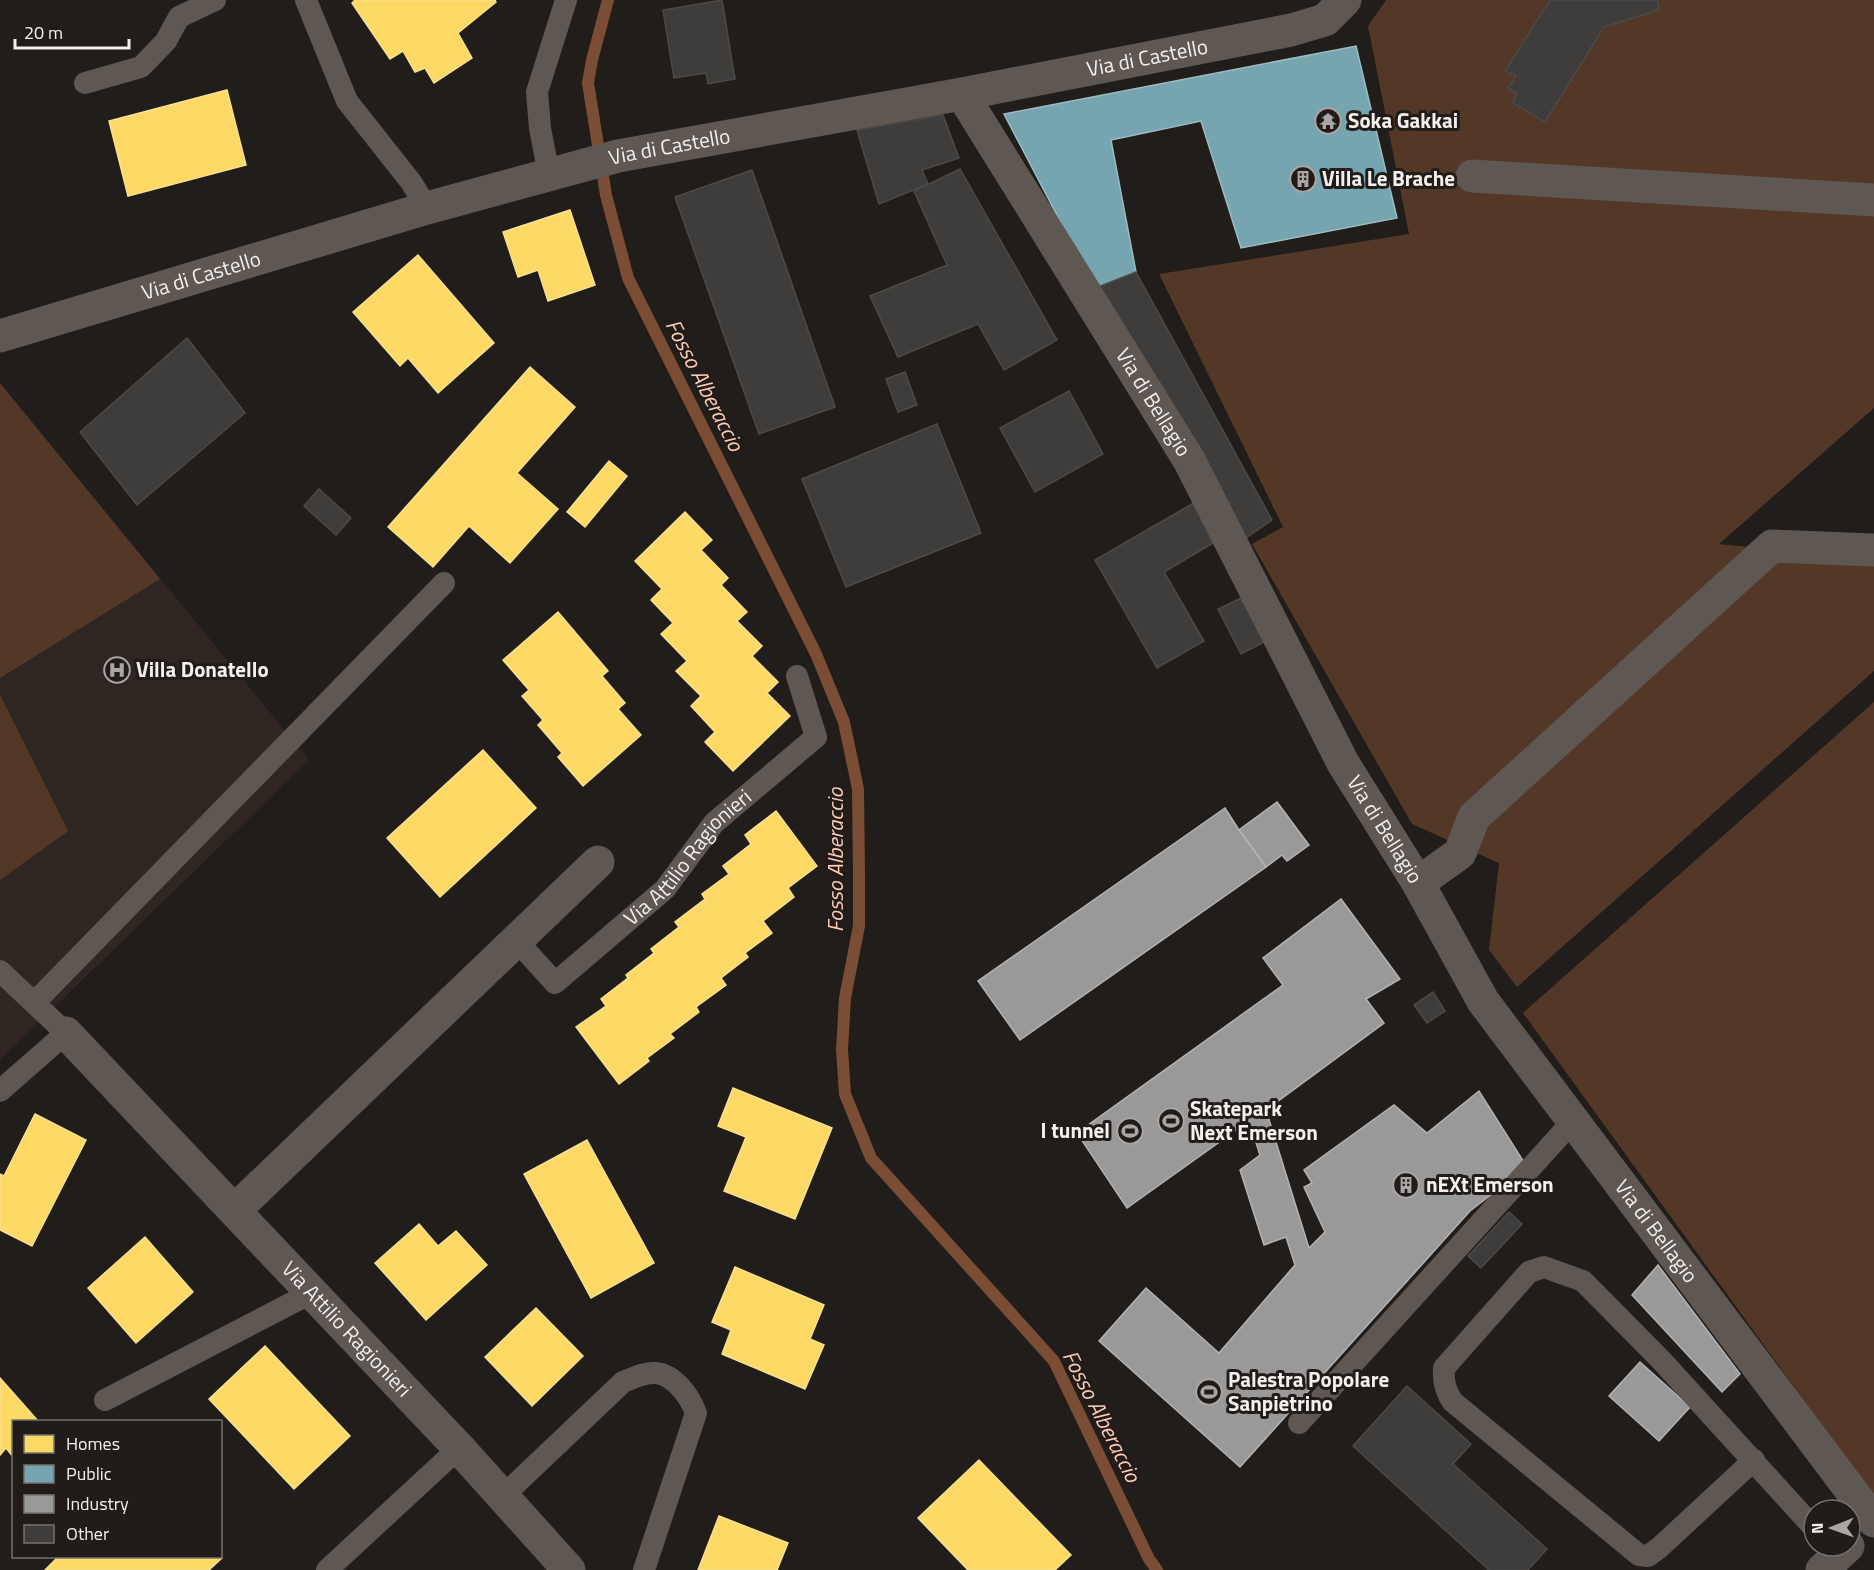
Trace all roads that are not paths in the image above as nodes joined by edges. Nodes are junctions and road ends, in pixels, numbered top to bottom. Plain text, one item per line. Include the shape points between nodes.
1 (215, 0) edge
2 (306, 0) edge
3 (566, 0) edge
4 (1345, 0) edge
5 (84, 83) dead end
6 (962, 94) junction
7 (549, 175) junction
8 (1472, 176) dead end
9 (1874, 200) edge
10 (427, 208) junction
11 (0, 336) edge
12 (1874, 550) edge
13 (444, 583) dead end
14 (797, 676) dead end
15 (598, 862) dead end
16 (1418, 883) junction
17 (517, 941) junction
18 (0, 970) edge
19 (34, 1003) junction
20 (66, 1033) junction
21 (0, 1091) edge
22 (1573, 1121) junction
23 (235, 1210) junction
24 (313, 1292) junction
25 (105, 1400) dead end
26 (1299, 1423) dead end
27 (459, 1448) junction
28 (1754, 1460) junction
29 (503, 1496) junction
30 (1802, 1514) edge
31 (1874, 1522) edge
32 (1862, 1532) edge
33 (327, 1570) edge
34 (569, 1570) edge
35 (644, 1570) edge

1 - 5 lane via 179,17 166,41 141,67
2 - 10 lane via 347,101
3 - 7 lane via 537,92
4 - 6 street, Via di Castello via 1325,20 1291,30
6 - 7 street, Via di Castello via 618,156
6 - 16 street, Via di Bellagio via 1189,460 1343,763
7 - 10 street, Via di Castello
8 - 9 street
10 - 11 street, Via di Castello
12 - 16 street via 1772,546 1474,817 1460,853
13 - 19 lane
14 - 17 lane, Via Attilio Ragionieri via 816,737 714,823 665,889 555,983
15 - 17 street
16 - 22 street, Via di Bellagio via 1483,1001
17 - 23 street
18 - 19 lane
19 - 20 lane
20 - 21 lane
20 - 23 street, Via Attilio Ragionieri
22 - 26 lane
22 - 31 street, Via di Bellagio
23 - 24 street, Via Attilio Ragionieri
24 - 25 lane
24 - 27 street, Via Attilio Ragionieri
27 - 29 street, Via Attilio Ragionieri
27 - 33 lane
28 - 28 lane via 1582,1281 1544,1267 1529,1272 1444,1368 1443,1379 1453,1402 1639,1555 1648,1556 1659,1548
28 - 30 lane
29 - 34 street, Via Attilio Ragionieri
29 - 35 lane via 623,1382 657,1373 671,1380 684,1390 696,1413
31 - 32 street

